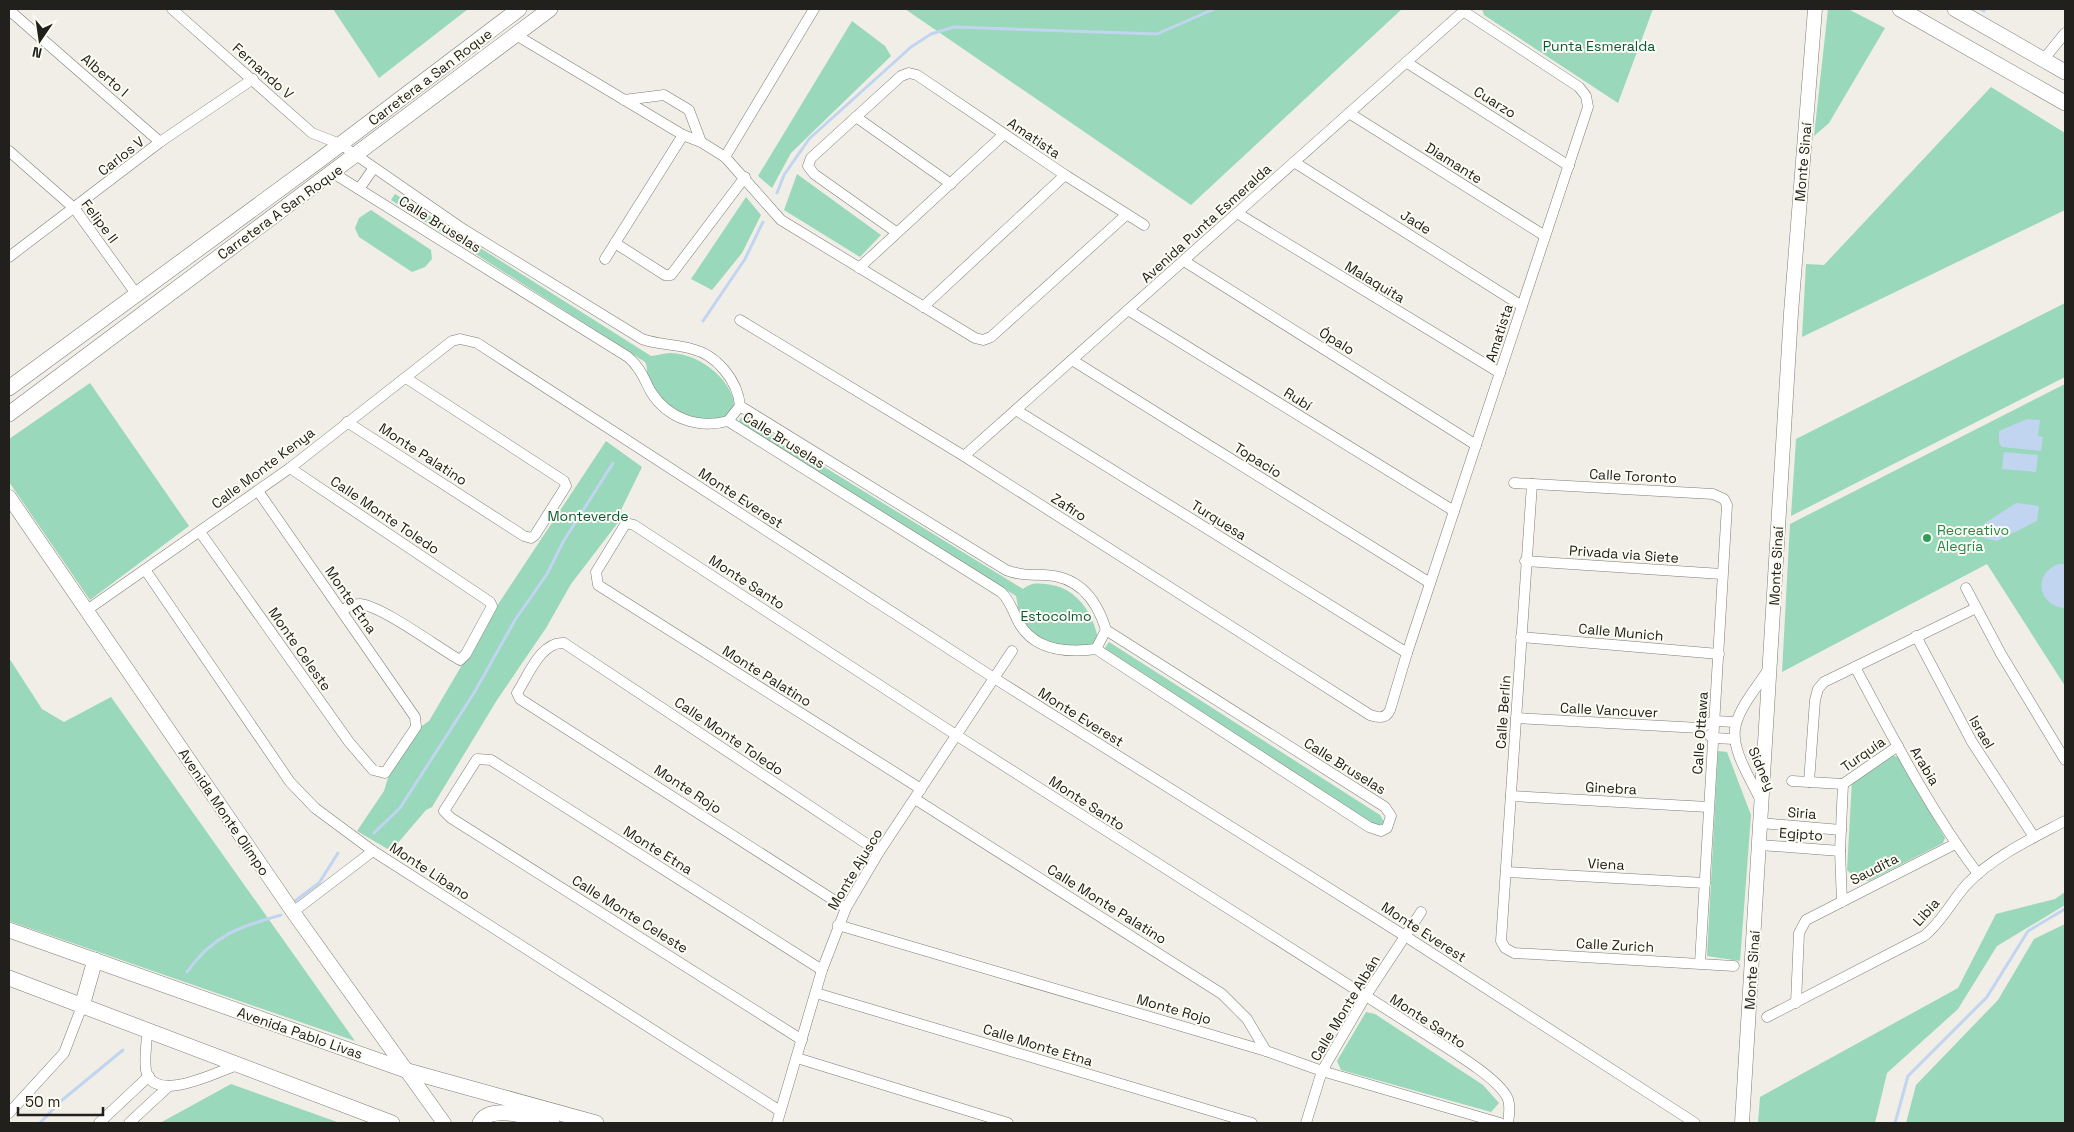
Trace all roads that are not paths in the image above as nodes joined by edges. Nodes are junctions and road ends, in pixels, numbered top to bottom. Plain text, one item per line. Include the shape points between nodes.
1 (172, 9) edge
2 (519, 9) edge
3 (550, 9) edge
4 (814, 9) edge
5 (1815, 9) edge
6 (1900, 9) edge
7 (1955, 9) edge
8 (9, 10) edge
9 (1464, 10) edge
10 (2065, 33) edge
11 (516, 35) junction
12 (2044, 59) junction
13 (1406, 62) junction
14 (2065, 72) edge
15 (252, 80) junction
16 (624, 100) junction
17 (2065, 102) edge
18 (1349, 113) junction
19 (856, 118) junction
20 (683, 135) junction
21 (1003, 135) junction
22 (160, 142) junction
23 (701, 142) junction
24 (340, 144) junction
25 (9, 151) edge
26 (356, 156) junction
27 (725, 157) junction
28 (1294, 162) junction
29 (1569, 166) junction
30 (373, 169) junction
31 (333, 173) junction
32 (1065, 176) junction
33 (745, 177) junction
34 (951, 184) junction
35 (358, 189) junction
36 (75, 209) junction
37 (1237, 214) junction
38 (1126, 215) junction
39 (1144, 225) dead end
40 (896, 232) junction
41 (1545, 236) junction
42 (614, 243) junction
43 (9, 258) edge
44 (605, 259) dead end
45 (1184, 261) junction
46 (859, 268) junction
47 (138, 295) junction
48 (923, 306) junction
49 (1522, 306) junction
50 (1128, 310) junction
51 (740, 320) dead end
52 (452, 341) joint
53 (1072, 360) junction
54 (1500, 373) junction
55 (406, 378) junction
56 (9, 388) edge
57 (740, 406) junction
58 (1016, 410) junction
59 (9, 414) edge
60 (347, 422) junction
61 (728, 422) junction
62 (1476, 445) junction
63 (964, 456) junction
64 (290, 468) junction
65 (1514, 483) dead end
66 (1532, 484) junction
67 (258, 491) junction
68 (9, 497) edge
69 (1726, 505) joint
70 (1454, 511) junction
71 (200, 532) junction
72 (1525, 561) junction
73 (146, 570) junction
74 (1722, 574) junction
75 (1430, 583) junction
76 (598, 585) joint
77 (1966, 588) dead end
78 (1976, 608) junction
79 (86, 610) junction
80 (342, 611) junction
81 (1106, 630) junction
82 (1916, 636) junction
83 (1522, 637) junction
84 (1096, 649) junction
85 (1012, 651) dead end
86 (1407, 653) junction
87 (1719, 654) junction
88 (1770, 667) junction
89 (1855, 667) junction
90 (994, 678) junction
91 (516, 693) joint
92 (1381, 718) joint
93 (1516, 718) junction
94 (1714, 721) junction
95 (1736, 722) junction
96 (416, 727) joint
97 (1700, 728) junction
98 (956, 735) junction
99 (1713, 738) junction
100 (1734, 739) junction
101 (1898, 746) junction
102 (2065, 760) edge
103 (1792, 781) dead end
104 (1809, 782) junction
105 (1844, 784) junction
106 (921, 789) junction
107 (1511, 796) junction
108 (915, 799) junction
109 (1762, 803) junction
110 (1708, 807) junction
111 (444, 811) joint
112 (2065, 821) edge
113 (1761, 823) junction
114 (1841, 830) junction
115 (2034, 837) junction
116 (1955, 844) junction
117 (1760, 845) junction
118 (373, 851) junction
119 (1840, 851) junction
120 (879, 852) junction
121 (1506, 872) junction
122 (1978, 874) junction
123 (1705, 884) junction
124 (1842, 902) junction
125 (846, 908) junction
126 (293, 912) junction
127 (1420, 912) dead end
128 (838, 925) junction
129 (9, 930) edge
130 (1405, 936) junction
131 (1501, 941) joint
132 (95, 960) junction
133 (1700, 962) junction
134 (1734, 966) dead end
135 (822, 970) junction
136 (16, 980) edge
137 (816, 993) junction
138 (1365, 997) junction
139 (1796, 1003) junction
140 (82, 1006) junction
141 (1767, 1017) dead end
142 (148, 1031) junction
143 (802, 1040) junction
144 (1266, 1051) junction
145 (797, 1058) junction
146 (237, 1065) junction
147 (408, 1071) junction
148 (1322, 1071) junction
149 (149, 1076) junction
150 (169, 1086) junction
151 (780, 1111) junction
152 (9, 1113) edge
153 (99, 1123) edge
154 (129, 1123) edge
155 (392, 1123) edge
156 (444, 1123) edge
157 (480, 1123) edge
158 (552, 1123) edge
159 (596, 1123) edge
160 (777, 1123) edge
161 (1008, 1123) edge
162 (1252, 1123) edge
163 (1306, 1123) edge
164 (1500, 1123) edge
165 (1508, 1123) edge
166 (1695, 1123) edge
167 (1742, 1123) edge

1 - 15 street, Fernando V
2 - 24 main road, Carretera a San Roque
3 - 11 main road, Carretera A San Roque
4 - 27 street
5 - 88 street, Monte Sinaí via 1791,313
6 - 17 main road
7 - 12 main road
8 - 22 street, Alberto I
9 - 13 street, Avenida Punta Esmeralda
9 - 29 street, Amatista via 1583,92 1588,107
10 - 12 street
11 - 16 street
11 - 26 main road, Carretera A San Roque
12 - 14 main road
13 - 18 street, Avenida Punta Esmeralda
13 - 29 street, Cuarzo
15 - 22 street, Carlos V
15 - 24 street, Fernando V via 312,133
16 - 20 street
16 - 23 street via 664,95 688,110
18 - 28 street, Avenida Punta Esmeralda
18 - 41 street, Diamante
19 - 21 street, Amatista via 901,76 909,73 917,75
19 - 34 street
19 - 40 street via 811,158 808,166 814,174
20 - 23 street
20 - 42 street
21 - 32 street, Amatista
21 - 34 street
22 - 36 street, Carlos V
23 - 27 street
24 - 26 street, Fernando V
24 - 47 main road, Carretera A San Roque
25 - 36 street, Felipe II
26 - 30 street, Calle Bruselas
26 - 31 main road, Carretera A San Roque
27 - 33 street
28 - 37 street, Avenida Punta Esmeralda
28 - 49 street, Jade
29 - 41 street, Amatista
30 - 35 street
30 - 57 street, Calle Bruselas via 463,229 642,339 702,352 731,379
31 - 35 street, Calle Bruselas
31 - 59 main road, Carretera A San Roque
32 - 38 street, Amatista
32 - 48 street
33 - 42 street via 672,275 665,275
33 - 46 street via 782,220
34 - 40 street
35 - 61 street, Calle Bruselas via 628,357 639,368 659,402 681,418 704,425
36 - 43 street, Carlos V
36 - 47 street, Felipe II
37 - 45 street, Avenida Punta Esmeralda
37 - 54 street, Malaquita
38 - 39 street, Amatista
38 - 48 street via 991,337 975,338
40 - 46 street
41 - 49 street, Amatista
42 - 44 street
45 - 50 street, Avenida Punta Esmeralda
45 - 62 street, Ópalo
46 - 48 street
47 - 56 main road, Carretera A San Roque
49 - 54 street, Amatista
50 - 53 street, Avenida Punta Esmeralda
50 - 70 street, Rubí
51 - 63 street, Zafiro
52 - 55 street, Calle Monte Kenya
52 - 90 street, Monte Everest via 460,339 477,343
53 - 58 street, Avenida Punta Esmeralda
53 - 75 street, Topacio
54 - 62 street, Amatista
55 - 60 street, Calle Monte Kenya
55 - 60 street, Monte Palatino via 564,481 566,486 535,536 524,536
57 - 61 street
57 - 81 street, Calle Bruselas via 1006,570 1021,575 1054,576 1076,584 1094,600
58 - 63 street, Avenida Punta Esmeralda
58 - 86 street, Turquesa
60 - 64 street, Calle Monte Kenya
61 - 84 street, Calle Bruselas via 1001,592 1025,632 1036,641 1070,652
62 - 70 street, Amatista
63 - 92 street, Zafiro via 1370,715
64 - 67 street, Calle Monte Kenya
64 - 80 street, Calle Monte Toledo via 490,602 490,612 463,658 366,605 350,605
65 - 66 street, Calle Toronto
66 - 69 street, Calle Toronto via 1712,494 1720,496
66 - 72 street, Calle Berlín
67 - 71 street, Calle Monte Kenya
67 - 80 street, Monte Etna
68 - 79 street, Avenida Monte Olimpo
69 - 74 street, Calle Ottawa
70 - 75 street, Amatista
71 - 73 street, Calle Monte Kenya
71 - 96 street, Monte Celeste via 349,742 373,770 385,773
72 - 74 street, Privada via Siete
72 - 83 street, Calle Berlín
73 - 79 street, Calle Monte Kenya
73 - 118 street, Monte Líbano via 290,782 315,808
74 - 87 street, Calle Ottawa
75 - 86 street, Amatista
76 - 98 street, Monte Santo via 596,572 626,522 634,525
76 - 106 street, Monte Palatino
77 - 78 street
78 - 82 street
78 - 102 street
79 - 126 street, Avenida Monte Olimpo
80 - 96 street, Monte Etna via 414,717
81 - 84 street
81 - 84 street, Calle Bruselas via 1385,807 1390,816 1386,828 1381,831 1369,827
82 - 89 street
82 - 115 street, Israel via 1972,742
83 - 87 street, Calle Munich
83 - 93 street, Calle Berlín
85 - 90 street, Monte Ajusco
86 - 92 street, Amatista via 1390,710
87 - 94 street, Calle Ottawa
88 - 95 street, Sidney
88 - 109 street, Monte Sinaí
89 - 101 street, Arabia
89 - 104 street via 1824,682 1818,689
90 - 98 street, Monte Ajusco
90 - 130 street, Monte Everest
91 - 120 street, Calle Monte Toledo via 546,648 556,642 564,643
91 - 125 street, Monte Rojo via 520,699
93 - 97 street, Calle Vancuver
93 - 107 street, Calle Berlín
94 - 95 street
94 - 97 street, Calle Vancuver
94 - 99 street, Calle Ottawa
95 - 100 street, Sidney
97 - 99 street
98 - 106 street, Monte Ajusco
98 - 138 street, Monte Santo
99 - 100 street
99 - 110 street, Calle Ottawa
100 - 109 street, Sidney
101 - 105 street, Turquía
101 - 116 street, Arabia
103 - 104 street
104 - 105 street
105 - 114 street
106 - 108 street, Monte Ajusco
107 - 110 street, Ginebra
107 - 121 street, Calle Berlín
108 - 120 street, Monte Ajusco
108 - 144 street, Calle Monte Palatino via 1222,994 1246,1019
109 - 113 street, Monte Sinaí
110 - 123 street, Calle Ottawa
111 - 135 street, Monte Etna via 477,759 491,760
111 - 143 street, Calle Monte Celeste
112 - 115 street, Libia
113 - 114 street, Siria
113 - 117 street, Monte Sinaí
114 - 119 street
115 - 122 street, Libia
116 - 122 street, Arabia
116 - 124 street, Saudita
117 - 119 street, Egipto
117 - 167 street, Monte Sinaí
118 - 126 street
118 - 151 street, Monte Líbano
119 - 124 street
120 - 125 street, Monte Ajusco
121 - 123 street, Viena
121 - 131 street, Calle Berlín
122 - 139 street, Libia via 1924,936
123 - 133 street, Calle Ottawa
124 - 139 street, Saudita via 1806,920 1799,933
125 - 128 street, Monte Ajusco
126 - 147 street, Avenida Monte Olimpo
127 - 130 street, Calle Monte Albán
128 - 135 street, Monte Ajusco
128 - 144 street, Monte Rojo
129 - 132 main road, Avenida Pablo Livas
130 - 138 street, Calle Monte Albán
130 - 166 street, Monte Everest
131 - 133 street, Calle Zurich via 1504,948 1514,953
132 - 140 main road
132 - 147 main road, Avenida Pablo Livas
133 - 134 street, Calle Zurich
135 - 137 street, Monte Ajusco
136 - 140 main road
137 - 143 street, Monte Ajusco
137 - 162 street, Calle Monte Etna
138 - 148 street, Calle Monte Albán
138 - 165 street, Monte Santo via 1487,1076 1507,1096 1510,1106
139 - 141 street, Libia
140 - 142 main road
140 - 152 street via 64,1053
142 - 146 main road
142 - 149 street via 146,1070
143 - 145 street, Monte Ajusco
144 - 148 street, Monte Rojo
145 - 151 street, Monte Ajusco
145 - 161 street
146 - 150 street via 178,1086
146 - 155 main road
147 - 156 street, Avenida Monte Olimpo
147 - 159 main road, Avenida Pablo Livas
148 - 163 street, Calle Monte Albán
148 - 164 street, Monte Rojo
149 - 150 street via 151,1080
149 - 153 street
150 - 154 street
151 - 160 street, Monte Ajusco
157 - 158 main road via 485,1116 499,1112

